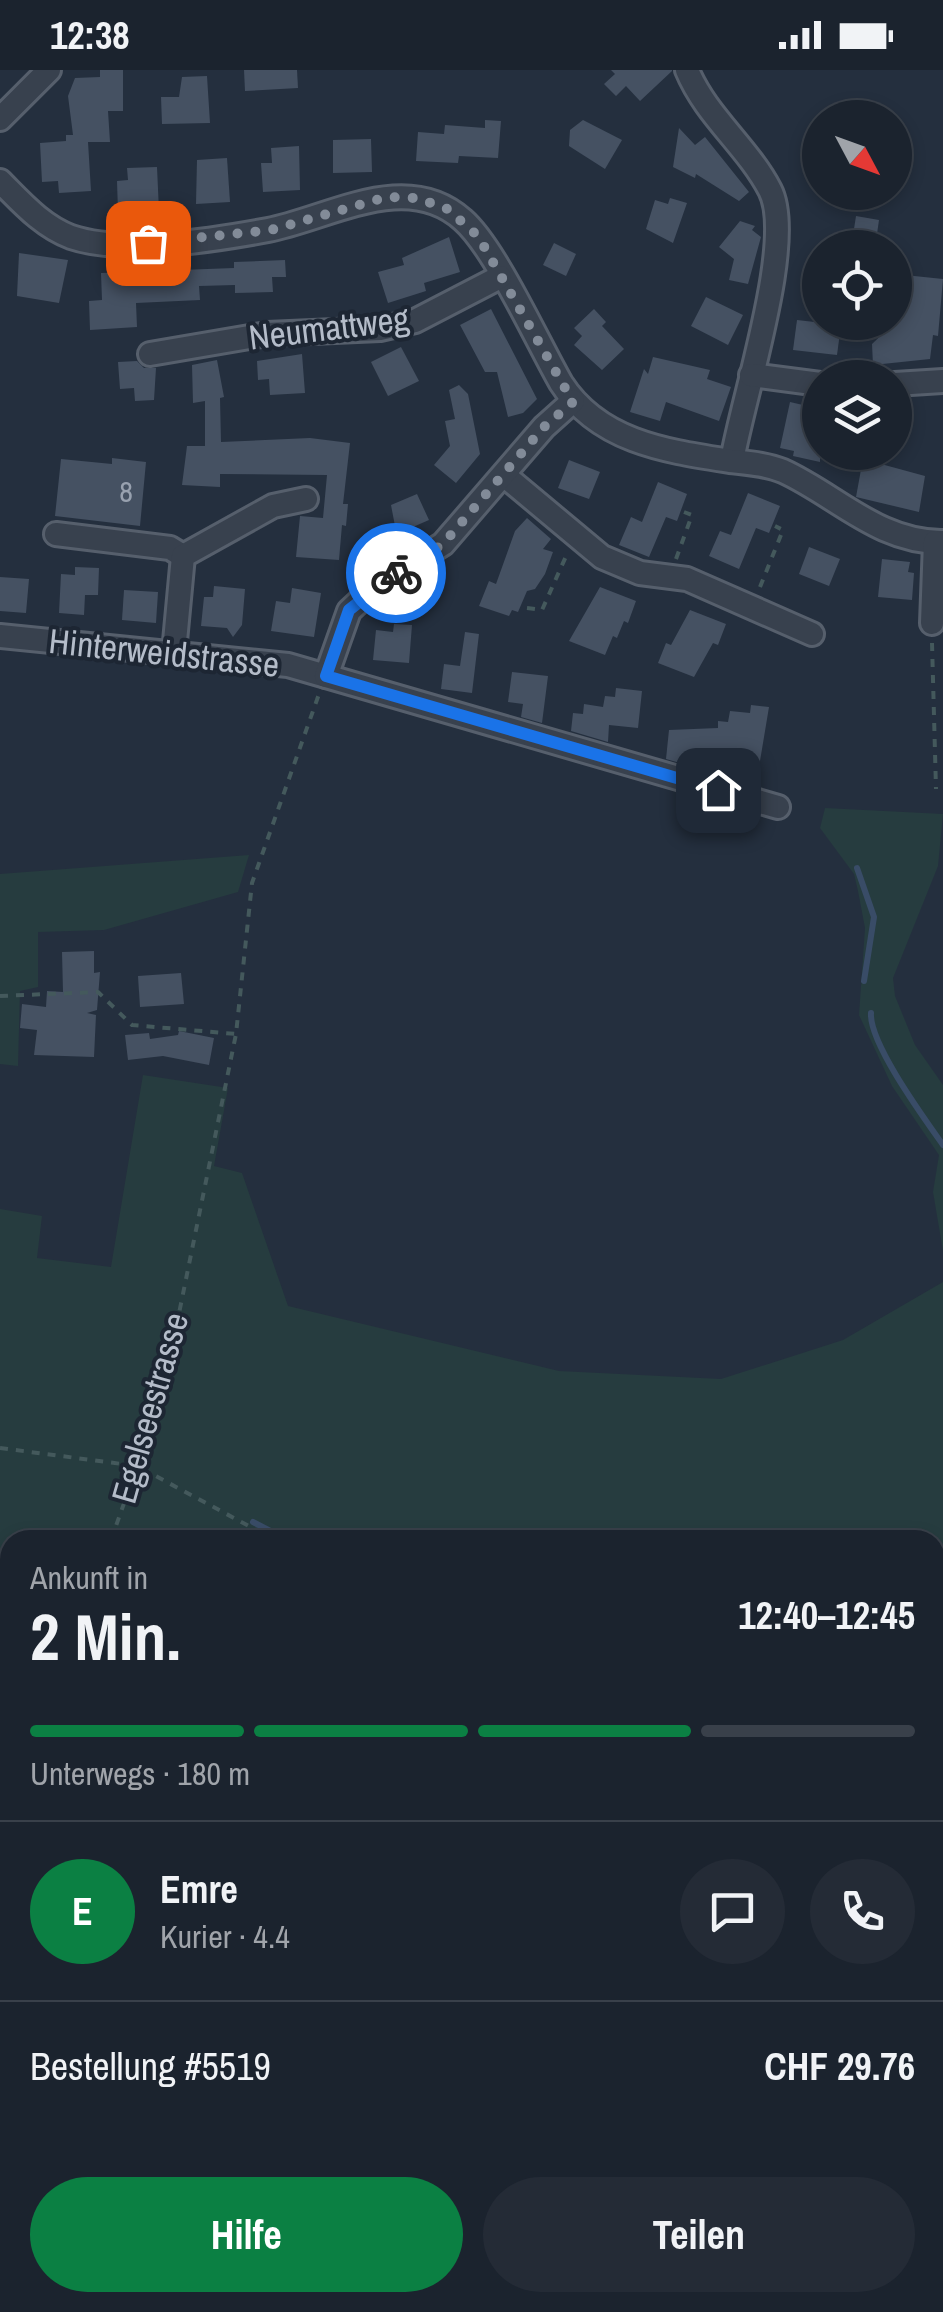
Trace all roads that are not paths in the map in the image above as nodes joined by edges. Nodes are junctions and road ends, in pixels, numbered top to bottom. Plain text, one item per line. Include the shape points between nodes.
1 (49, 70) edge
2 (687, 70) edge
3 (0, 118) edge
4 (0, 181) edge
5 (500, 277) junction
6 (150, 354) dead end
7 (751, 375) junction
8 (943, 380) edge
9 (802, 382) edge
10 (912, 383) edge
11 (573, 402) junction
12 (732, 461) junction
13 (505, 476) junction
14 (306, 499) dead end
15 (56, 534) dead end
16 (939, 542) edge
17 (184, 556) junction
18 (932, 623) road end
19 (812, 634) dead end
20 (0, 636) edge
21 (174, 652) junction
22 (326, 676) junction
23 (778, 807) dead end

1 - 3 street
2 - 7 street via 702,100 757,168 776,209 774,268
4 - 5 street via 51,227 107,244 255,232 387,197 416,198 462,219
5 - 6 street, Neumattweg via 416,321 380,329 266,334
5 - 11 street
7 - 9 street
7 - 12 street
8 - 10 street
11 - 12 street via 654,449
11 - 13 street
12 - 16 street via 784,472 858,518
13 - 19 street via 602,557 640,574 687,579
13 - 22 street via 443,544 349,610
14 - 17 street via 273,506
15 - 17 street via 170,548
16 - 18 street
17 - 21 street
20 - 21 street, Hinterweidstrasse
21 - 22 street, Hinterweidstrasse
22 - 23 street, Hinterweidstrasse

